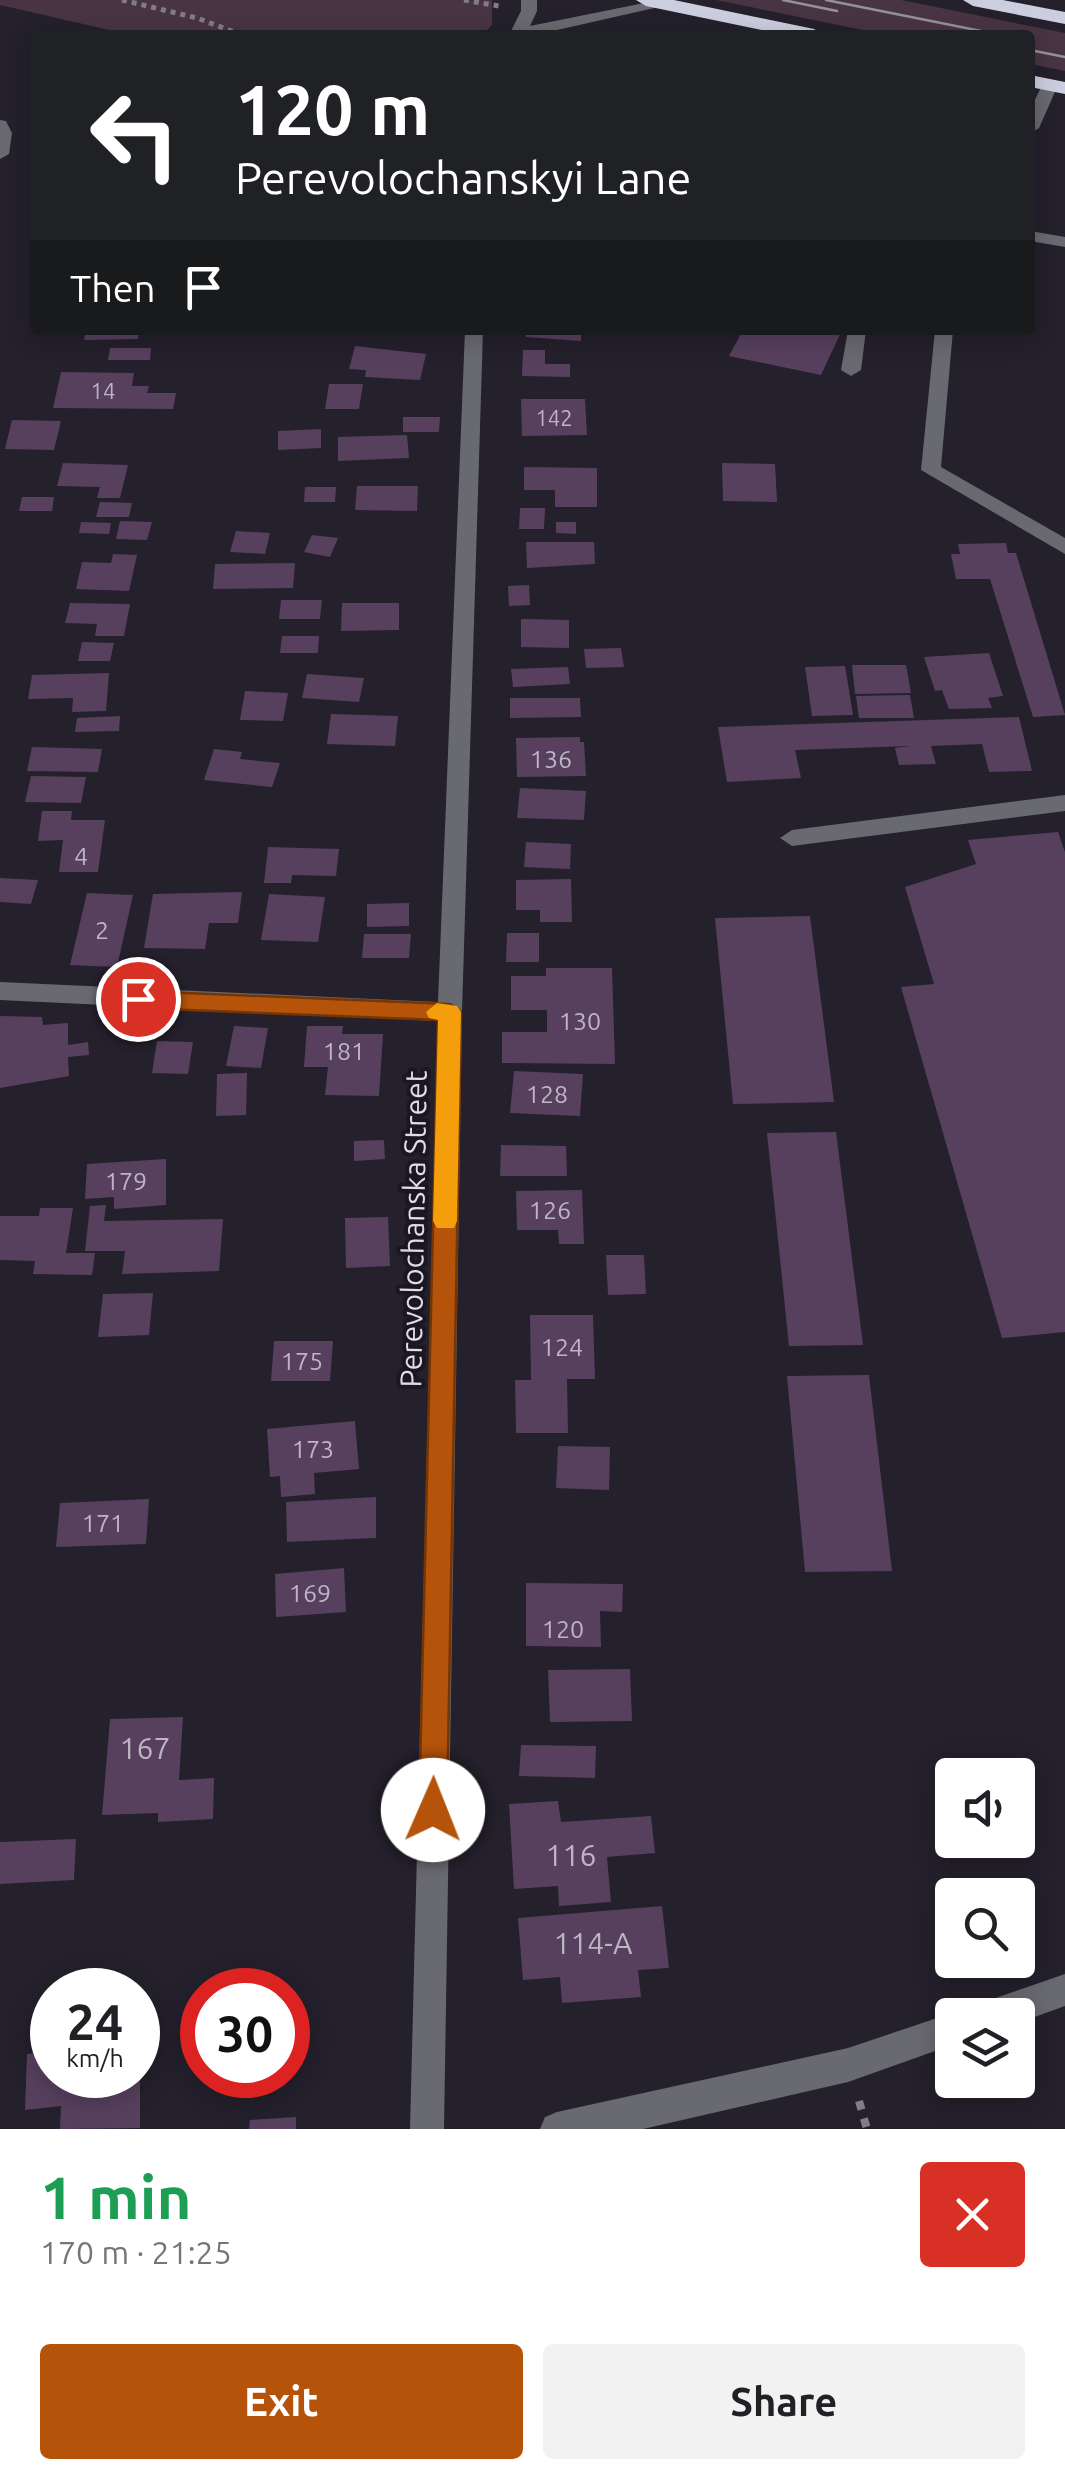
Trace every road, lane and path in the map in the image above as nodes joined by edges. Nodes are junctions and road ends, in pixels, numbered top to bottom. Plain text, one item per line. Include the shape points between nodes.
1 (122, 0) edge
2 (529, 0) edge
3 (973, 0) edge
4 (655, 2) edge
5 (1065, 18) edge
6 (229, 30) edge
7 (520, 30) edge
8 (534, 30) edge
9 (790, 30) edge
10 (1048, 84) edge
11 (1035, 116) edge
12 (0, 125) edge
13 (0, 154) edge
14 (1035, 237) edge
15 (1065, 242) edge
16 (474, 335) edge
17 (855, 335) edge
18 (944, 335) edge
19 (851, 370) dead end
20 (1065, 547) edge
21 (1065, 803) edge
22 (792, 838) dead end
23 (0, 992) edge
24 (450, 1012) junction
25 (1065, 1990) edge
26 (1035, 2000) edge
27 (935, 2035) edge
28 (427, 2129) edge
29 (557, 2129) edge

1 - 6 path
2 - 7 street
3 - 5 highway
4 - 8 street
4 - 9 highway
10 - 11 street
12 - 13 street
14 - 15 street
16 - 24 street, Perevolochanska Street
17 - 19 street
18 - 20 street via 931,470
21 - 22 street
23 - 24 street
24 - 28 street, Perevolochanska Street
25 - 26 street
27 - 29 street via 848,2065

